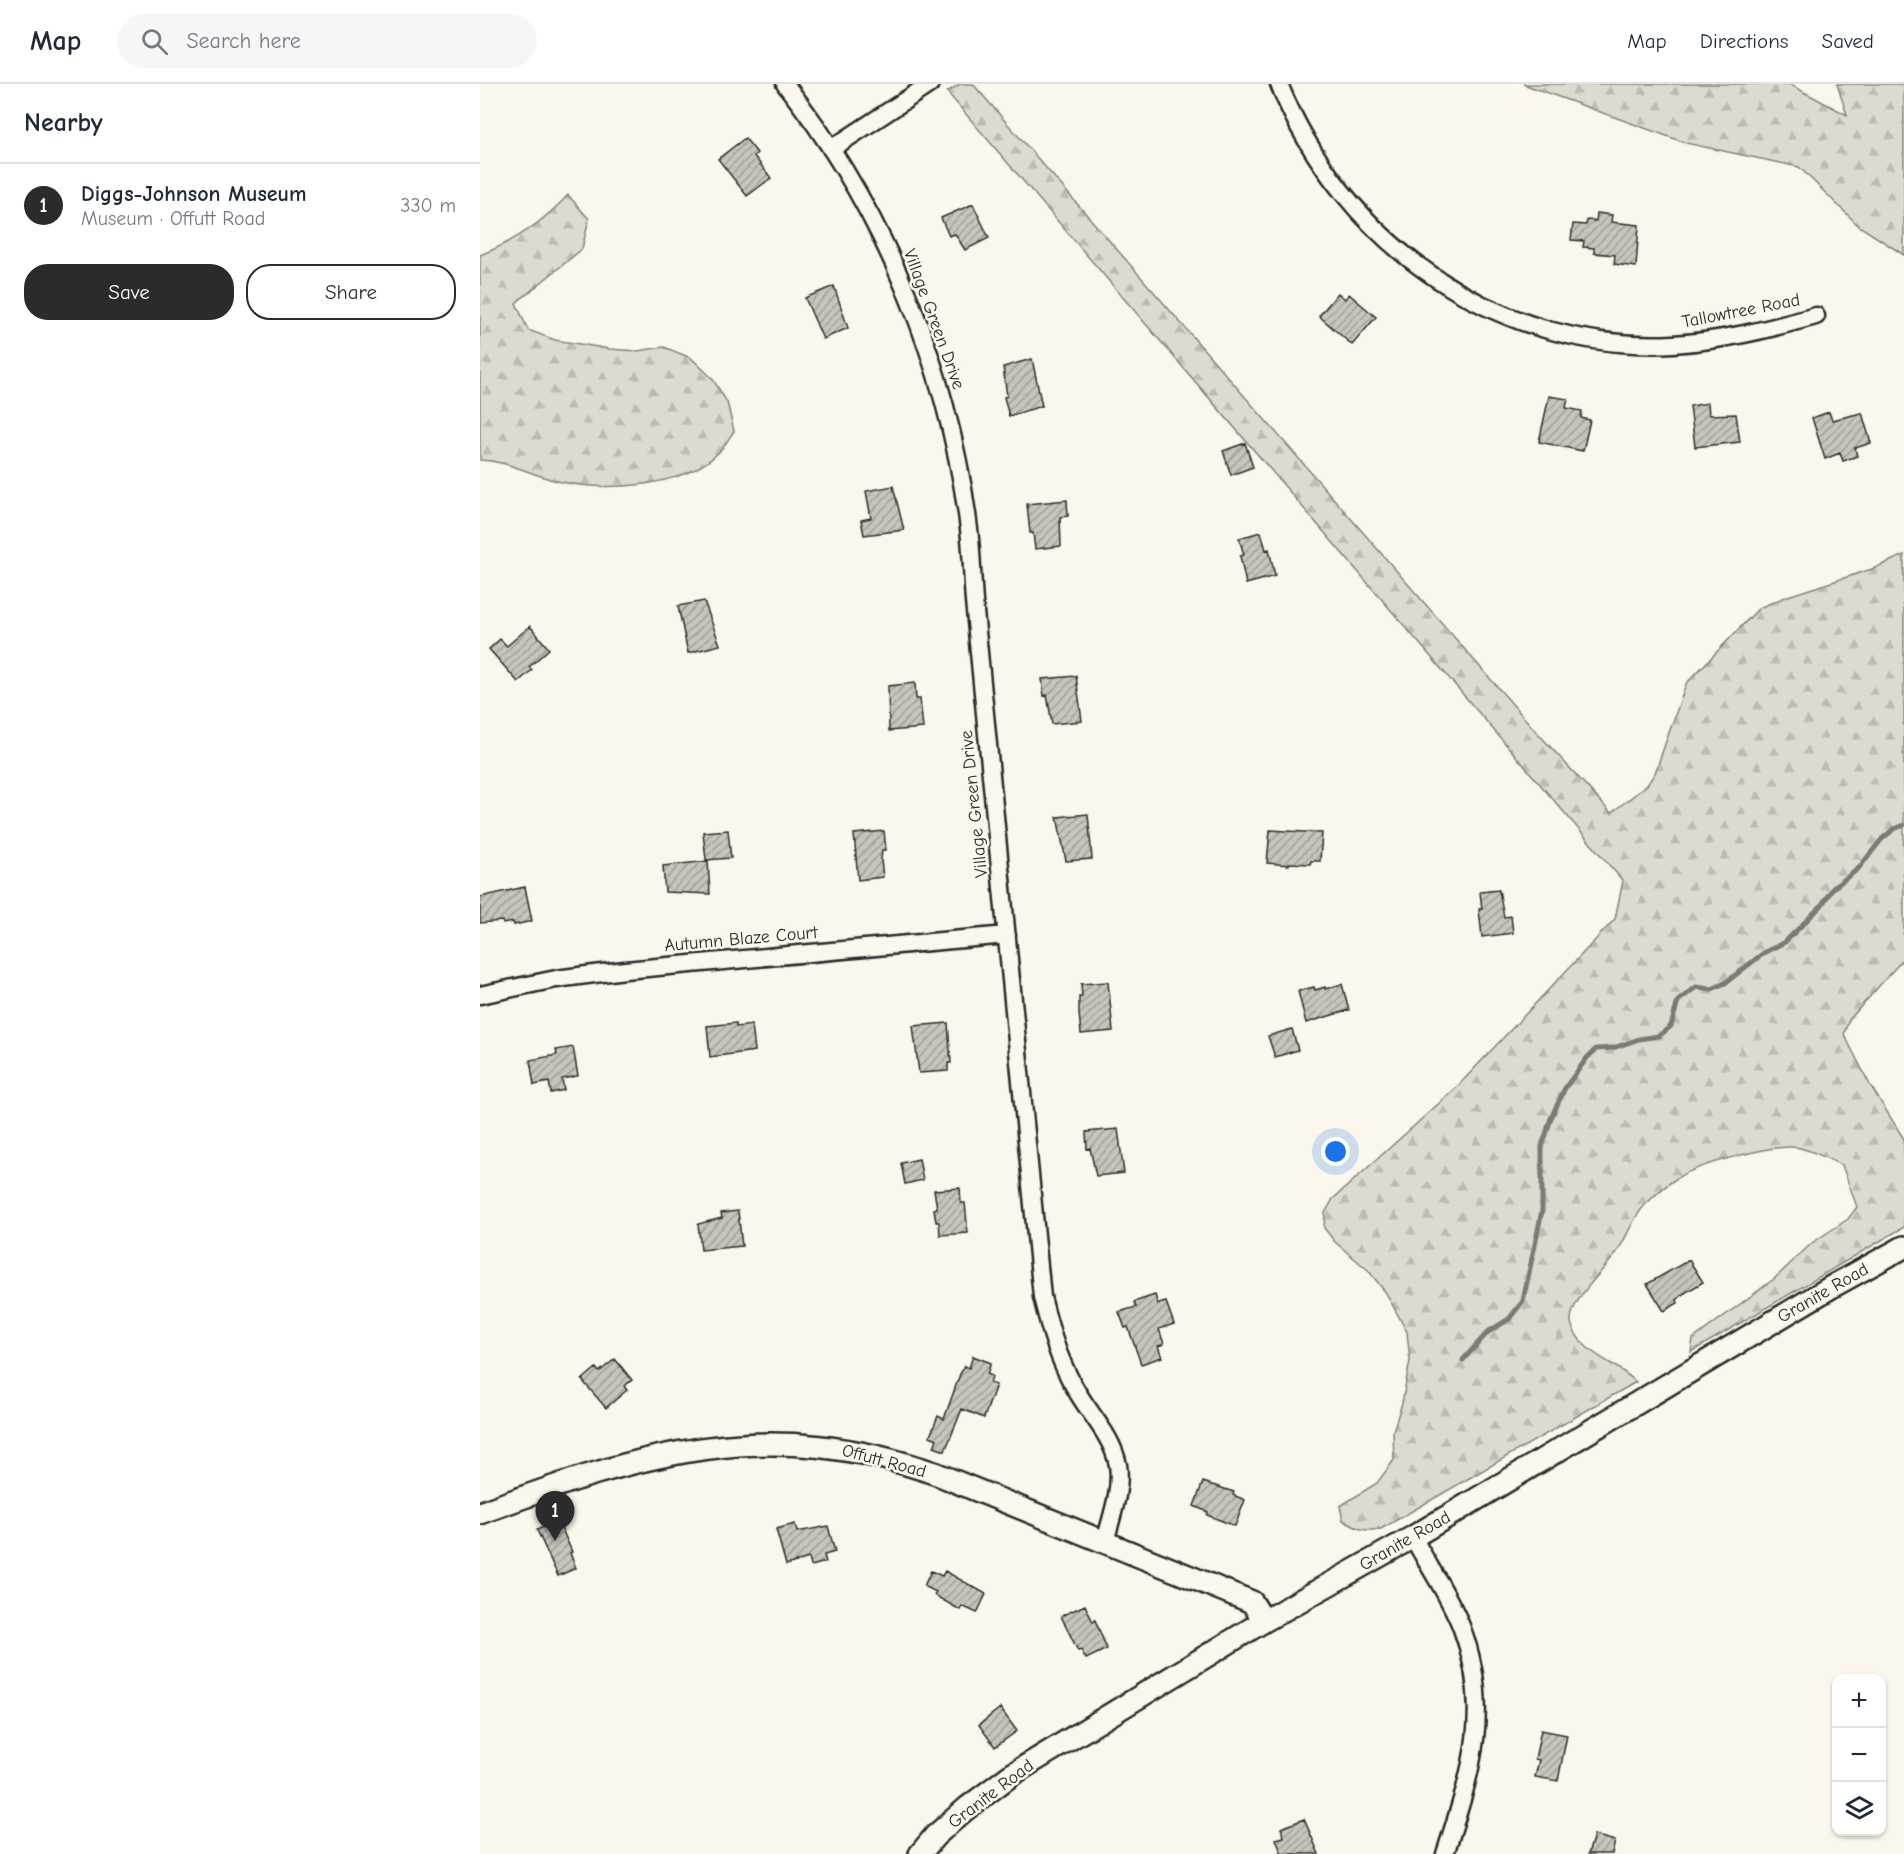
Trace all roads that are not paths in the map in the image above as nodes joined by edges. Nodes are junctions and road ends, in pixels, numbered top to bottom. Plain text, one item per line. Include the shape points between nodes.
1 (785, 84) edge
2 (930, 84) edge
3 (1279, 84) edge
4 (831, 149) junction
5 (1816, 316) dead end
6 (1006, 935) junction
7 (480, 995) edge
8 (1904, 1247) edge
9 (480, 1514) edge
10 (1413, 1537) junction
11 (1105, 1542) junction
12 (1264, 1621) junction
13 (920, 1854) edge
14 (1445, 1854) edge

1 - 4 street, Village Green Drive
2 - 4 street
3 - 5 street, Tallowtree Road via 1309,146 1351,206 1416,265 1450,288 1495,310 1568,334 1625,343 1673,344 1720,339
4 - 6 street, Village Green Drive via 888,252 913,309 956,451 969,531
6 - 7 street, Autumn Blaze Court via 625,970
6 - 11 street, Village Green Drive via 1042,1297 1060,1360 1107,1436 1118,1467 1117,1496
8 - 10 street, Granite Road
9 - 11 street, Offutt Road via 590,1474 660,1455 724,1445 808,1445 863,1452 910,1465
10 - 12 street, Granite Road
10 - 14 street via 1460,1624 1476,1683 1476,1745 1469,1781
11 - 12 street, Offutt Road via 1252,1602
12 - 13 street, Granite Road via 1011,1775 967,1808

